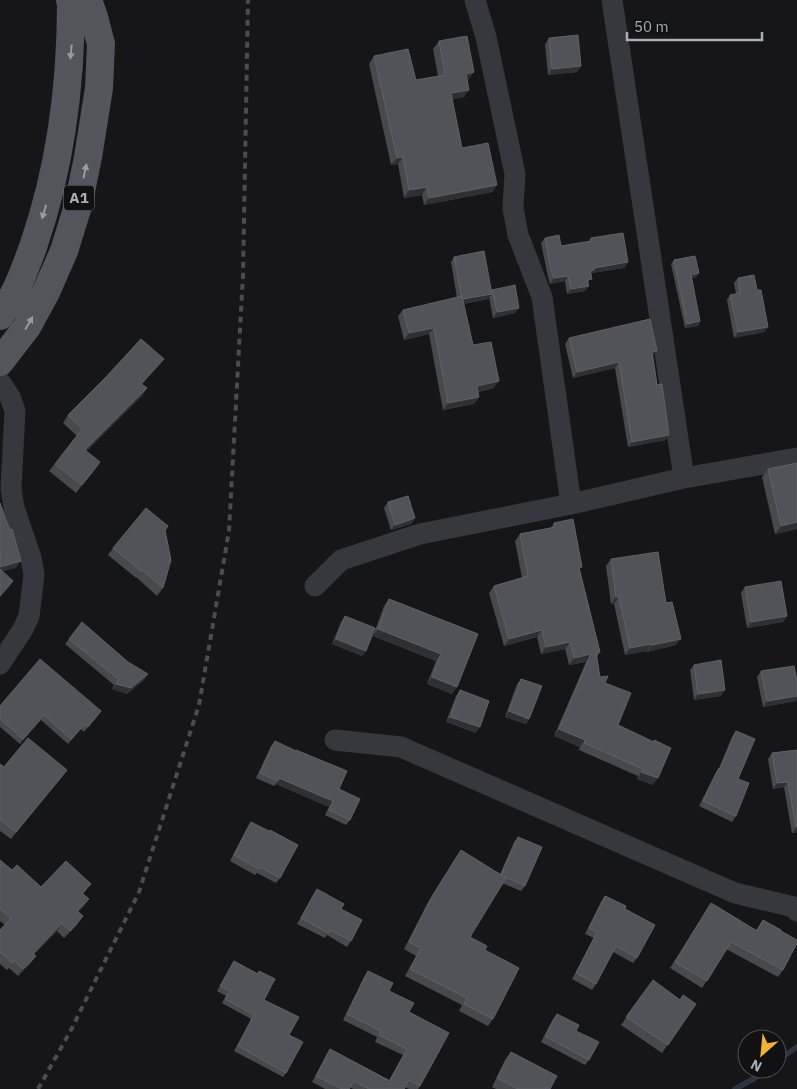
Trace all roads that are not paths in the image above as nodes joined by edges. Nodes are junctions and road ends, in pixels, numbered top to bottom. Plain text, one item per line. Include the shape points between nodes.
1 (70, 0) edge
2 (88, 0) edge
3 (475, 0) edge
4 (612, 0) edge
5 (0, 316) edge
6 (0, 362) edge
7 (0, 382) edge
8 (797, 458) edge
9 (684, 478) junction
10 (571, 504) junction
11 (315, 586) dead end
12 (0, 664) edge
13 (335, 740) dead end
14 (797, 911) edge

1 -> 5 main road, A1 via 71,44 65,117 50,193 24,273
6 -> 2 main road, A1 via 28,327 46,292 64,251 78,206 99,88 101,44
3 - 10 street via 515,174 514,208 518,235 542,297
4 - 9 street
7 - 12 street via 14,411 11,488 34,574 29,616
8 - 9 street
9 - 10 street
10 - 11 street via 420,534 341,560
13 - 14 street via 401,747 735,893

